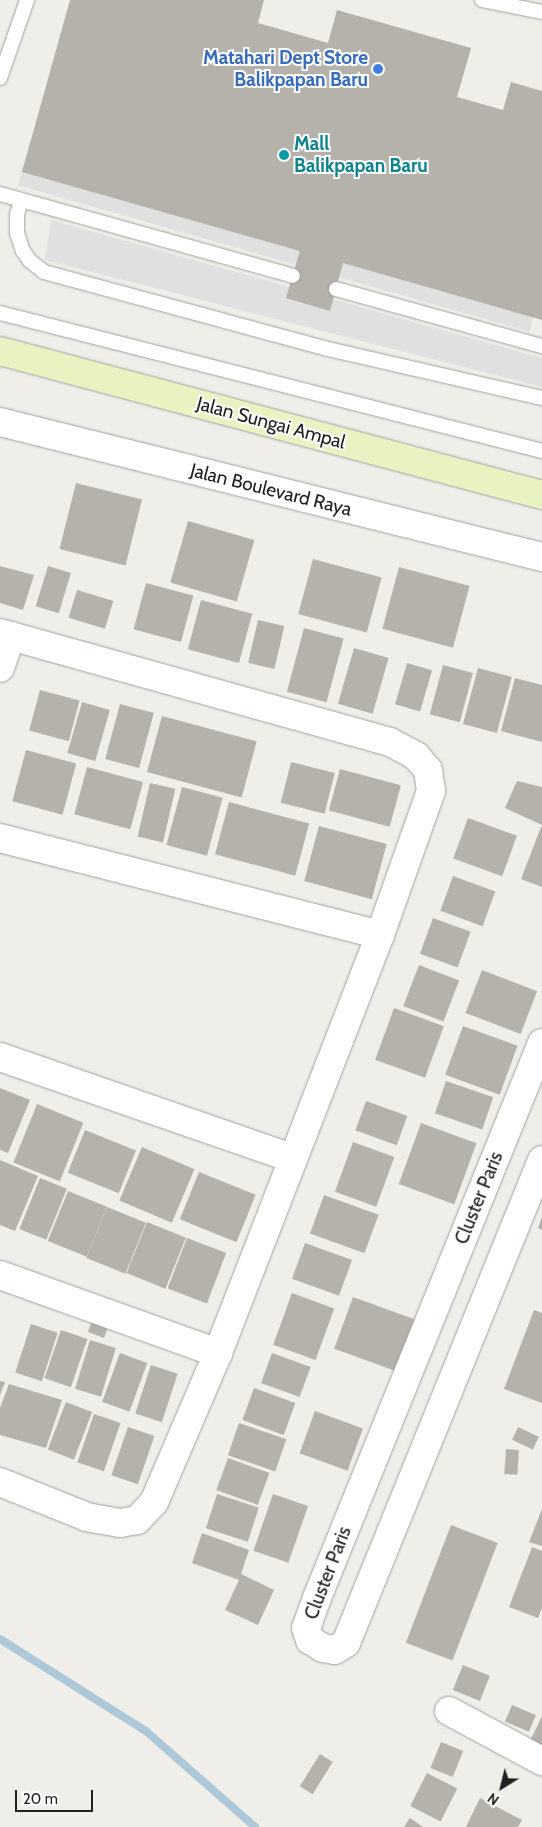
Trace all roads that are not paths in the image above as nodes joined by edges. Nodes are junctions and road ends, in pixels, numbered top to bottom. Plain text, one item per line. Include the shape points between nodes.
1 (27, 0) edge
2 (482, 0) edge
3 (542, 12) edge
4 (0, 78) edge
5 (0, 194) edge
6 (21, 202) junction
7 (293, 276) dead end
8 (336, 289) dead end
9 (0, 313) edge
10 (542, 346) edge
11 (0, 351) edge
12 (542, 398) edge
13 (0, 422) edge
14 (542, 451) edge
15 (542, 495) edge
16 (542, 557) edge
17 (5, 635) edge
18 (0, 668) edge
19 (0, 838) edge
20 (380, 935) junction
21 (542, 1042) edge
22 (0, 1058) edge
23 (292, 1158) junction
24 (542, 1160) edge
25 (0, 1275) edge
26 (218, 1353) junction
27 (0, 1482) edge
28 (449, 1711) dead end
29 (542, 1761) edge

1 - 4 lane
2 - 3 lane
5 - 6 lane
6 - 7 lane
6 - 12 lane via 17,233 30,262 44,272 328,349
8 - 10 lane
9 - 14 lane
11 - 15 main road, Jalan Sungai Ampal
13 - 16 street, Jalan Boulevard Raya
17 - 18 street
17 - 20 street via 390,742 416,756 428,770 431,792
19 - 20 street
20 - 23 street
21 - 24 street, Cluster Paris via 306,1628 310,1640 323,1648 335,1650 346,1643
22 - 23 street
23 - 26 street
25 - 26 street
26 - 27 street via 154,1502 137,1520 120,1523 87,1517
28 - 29 street

